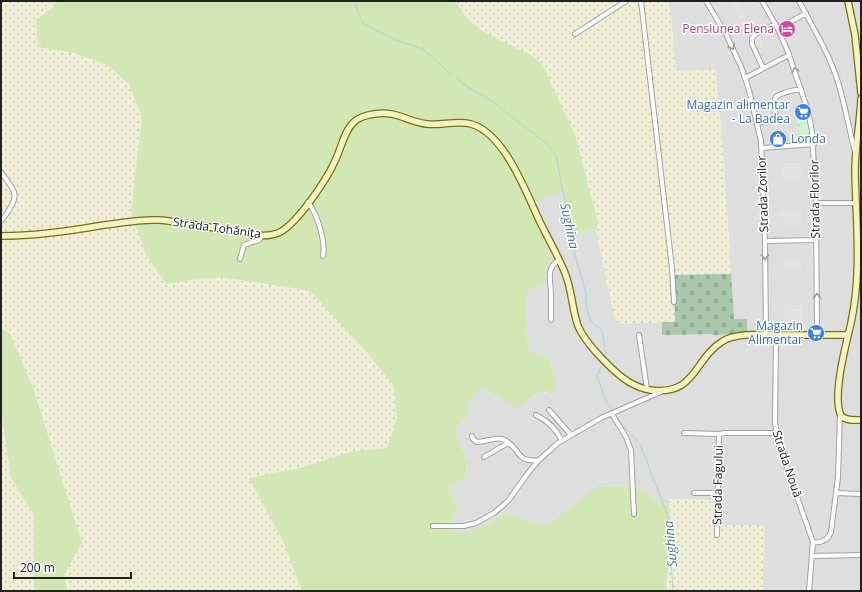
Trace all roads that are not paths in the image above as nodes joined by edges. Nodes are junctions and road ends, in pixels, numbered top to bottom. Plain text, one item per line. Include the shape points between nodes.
1 (626, 1) edge
2 (641, 1) edge
3 (713, 1) edge
4 (762, 1) edge
5 (799, 1) edge
6 (848, 1) edge
7 (707, 2) edge
8 (806, 13) junction
9 (776, 24) junction
10 (778, 29) junction
11 (575, 34) dead end
12 (789, 55) junction
13 (763, 68) junction
14 (745, 78) junction
15 (801, 89) junction
16 (861, 93) edge
17 (861, 99) edge
18 (757, 123) junction
19 (858, 135) junction
20 (851, 136) junction
21 (814, 144) junction
22 (762, 148) junction
23 (856, 154) junction
24 (1, 172) edge
25 (308, 202) junction
26 (816, 203) junction
27 (856, 203) junction
28 (1, 221) edge
29 (263, 235) junction
30 (1, 236) edge
31 (816, 240) junction
32 (765, 241) junction
33 (323, 256) dead end
34 (240, 259) dead end
35 (559, 260) junction
36 (674, 302) dead end
37 (551, 320) dead end
38 (848, 334) junction
39 (639, 335) dead end
40 (766, 335) junction
41 (776, 335) junction
42 (817, 335) junction
43 (647, 389) junction
44 (665, 390) junction
45 (549, 410) dead end
46 (612, 414) junction
47 (840, 414) junction
48 (536, 415) dead end
49 (861, 420) edge
50 (684, 433) dead end
51 (776, 433) junction
52 (719, 434) junction
53 (571, 435) junction
54 (472, 436) dead end
55 (562, 441) junction
56 (508, 443) junction
57 (484, 457) dead end
58 (539, 460) junction
59 (694, 493) dead end
60 (717, 493) junction
61 (836, 493) junction
62 (861, 494) edge
63 (634, 514) dead end
64 (433, 526) dead end
65 (717, 535) dead end
66 (813, 542) junction
67 (861, 555) edge
68 (813, 556) junction
69 (810, 591) edge

1 - 11 street
2 - 36 street
3 - 7 street
4 - 9 street, Strada Florilor
5 - 8 street
6 - 16 main road via 855,35
7 -> 14 street, Strada Zorilor via 726,34
8 - 10 street
8 - 20 street via 834,72
9 - 10 street, Strada Florilor
9 - 13 street via 752,38 752,44
10 - 12 street, Strada Florilor
12 - 13 street
15 -> 12 street, Strada Florilor
13 - 14 street
14 - 18 street, Strada Zorilor
15 - 18 street via 777,96 774,117
15 - 21 street, Strada Florilor
17 - 19 main road
18 - 22 street, Strada Zorilor
19 - 20 main road
19 - 23 main road
20 - 23 street
21 - 22 street, Strada Zorilor
21 - 26 street, Strada Florilor
22 - 32 street, Strada Zorilor
23 - 27 main road
24 - 28 street via 14,191 15,197
25 - 29 main road, Strada Tohănița via 285,229
25 - 33 street via 315,213 323,240
25 - 35 main road, Strada Tohănița via 328,175 350,126 361,117 383,113 427,124 468,123 486,132 506,154
26 - 27 street
26 - 31 street, Strada Florilor
27 - 38 main road via 858,283
29 - 30 main road, Strada Tohănița via 150,220 40,235
29 - 34 street via 259,240 244,245
31 - 32 street, Strada Zorilor
42 -> 31 street, Strada Florilor
32 -> 40 street, Strada Zorilor
35 - 37 street via 552,265 549,272
35 - 43 main road, Strada Tohănița via 569,285 579,329 617,373 630,383
38 - 42 main road
38 - 47 main road via 840,377
39 - 43 street
40 - 41 main road
40 - 44 main road via 737,336 723,340 686,382 677,388
41 - 42 main road
41 - 51 street, Strada Nouă
43 - 44 main road, Strada Tohănița
44 - 46 street
45 - 53 street
46 - 53 street
46 - 63 street via 631,450
47 - 49 main road via 848,419
47 - 61 street
48 - 55 street via 553,426
50 - 52 street, Strada Fagului
51 - 52 street, Strada Fagului
51 - 66 street, Strada Nouă
52 - 60 street, Strada Fagului
53 - 55 street
54 - 56 street via 477,442 501,439
55 - 58 street
56 - 57 street
56 - 58 street via 525,460
58 - 64 street via 508,501 494,513 476,523 464,526
59 - 60 street
60 - 65 street, Strada Fagului
61 - 62 street
61 - 66 street via 830,535 824,541
66 - 68 street, Strada Nouă
67 - 68 street
68 - 69 street, Strada Nouă

